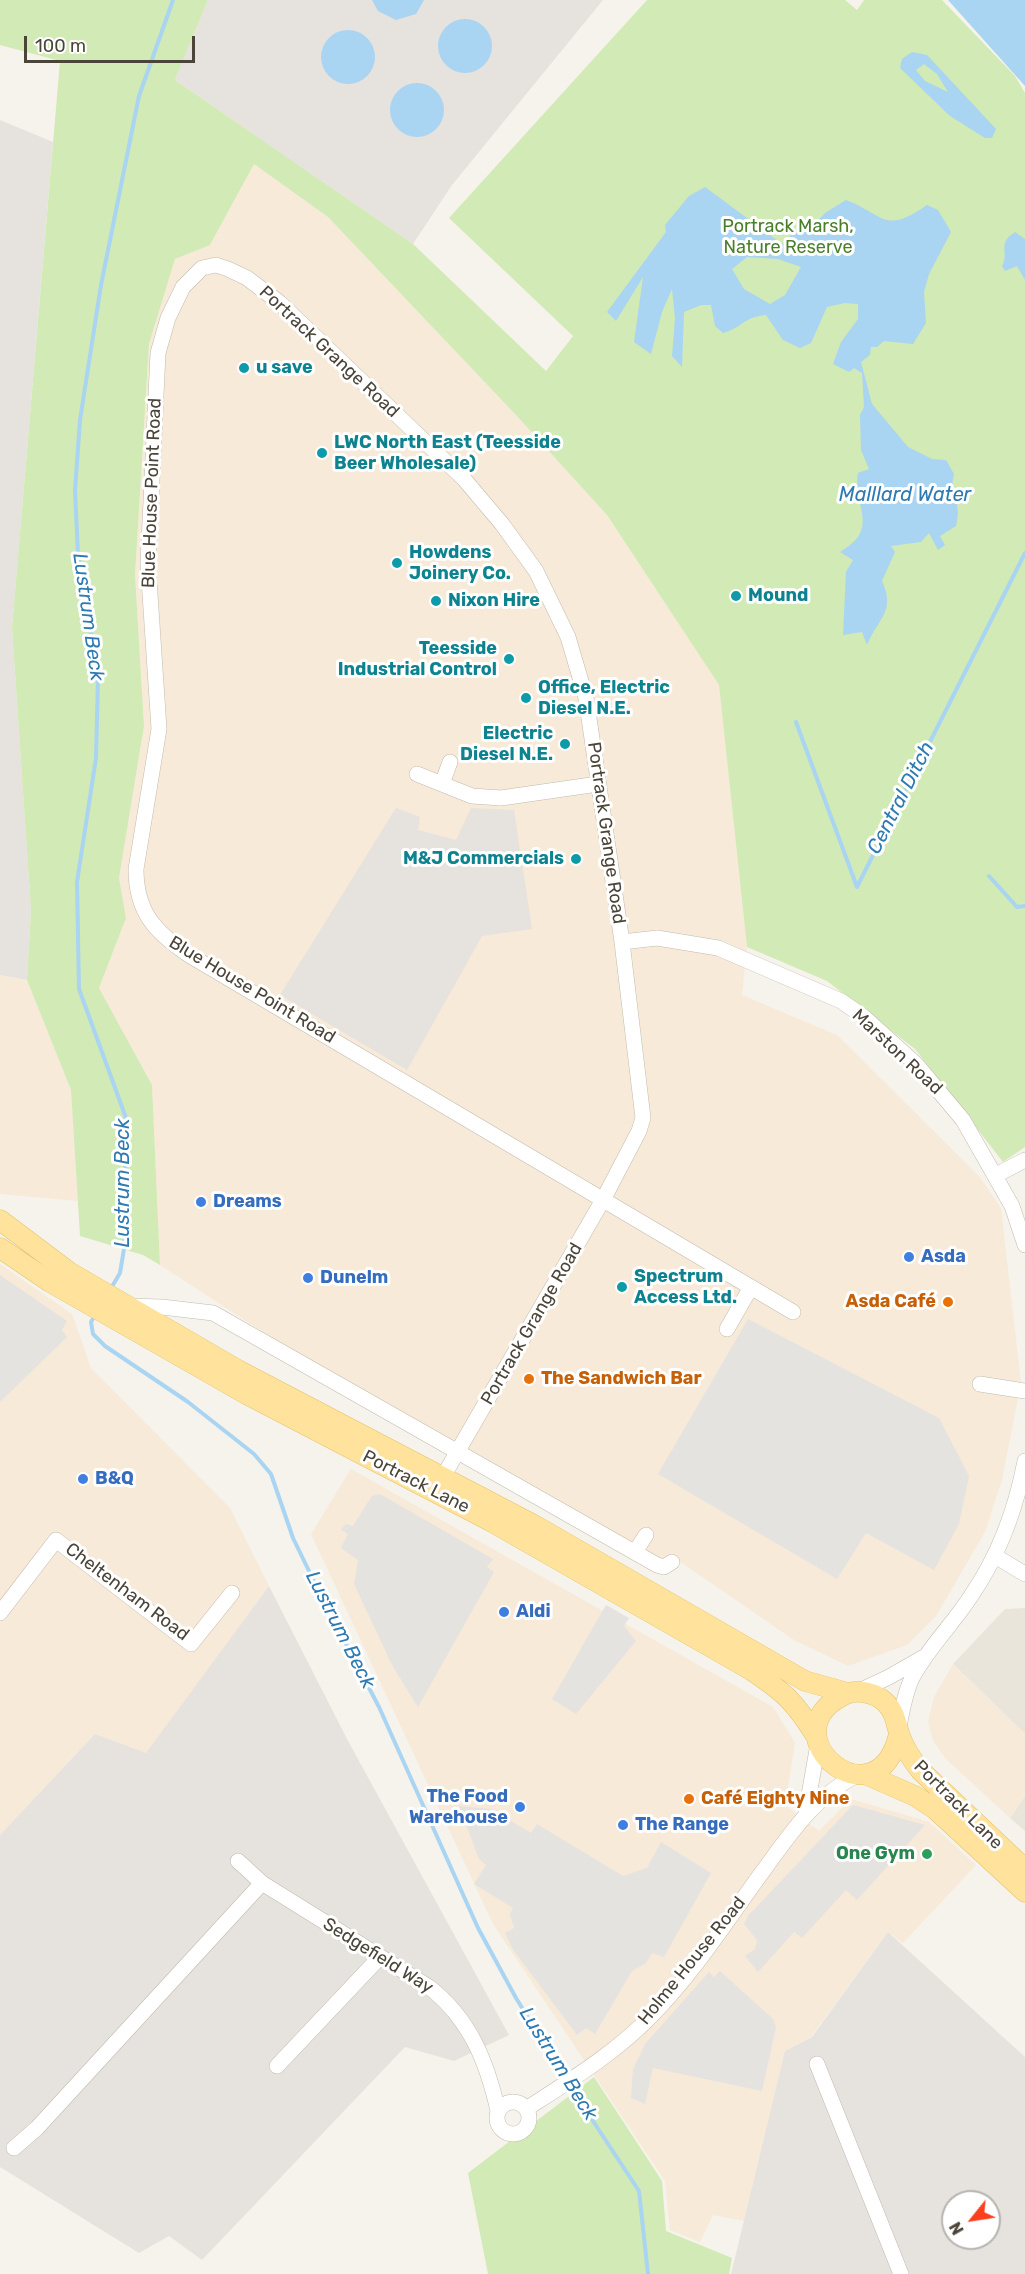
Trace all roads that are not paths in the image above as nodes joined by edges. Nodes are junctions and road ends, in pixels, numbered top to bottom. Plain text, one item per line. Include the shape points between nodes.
1 (202, 268) joint
2 (450, 762) dead end
3 (417, 774) dead end
4 (442, 784) junction
5 (598, 784) junction
6 (622, 942) junction
7 (1025, 1160) edge
8 (996, 1175) junction
9 (604, 1198) junction
10 (0, 1220) edge
11 (1025, 1245) edge
12 (0, 1248) edge
13 (751, 1287) junction
14 (84, 1291) junction
15 (119, 1308) junction
16 (793, 1312) dead end
17 (727, 1329) dead end
18 (980, 1384) dead end
19 (1025, 1391) edge
20 (458, 1451) junction
21 (1025, 1461) edge
22 (444, 1475) junction
23 (646, 1535) dead end
24 (635, 1552) junction
25 (995, 1556) junction
26 (672, 1562) dead end
27 (1025, 1574) edge
28 (232, 1593) dead end
29 (0, 1613) edge
30 (926, 1655) junction
31 (853, 1692) junction
32 (899, 1730) junction
33 (817, 1740) junction
34 (861, 1774) junction
35 (806, 1812) junction
36 (238, 1861) dead end
37 (1025, 1869) edge
38 (262, 1883) junction
39 (1025, 1892) edge
40 (380, 1957) junction
41 (817, 2064) dead end
42 (277, 2066) dead end
43 (489, 2071) junction
44 (523, 2106) junction
45 (498, 2111) junction
46 (14, 2148) dead end
47 (901, 2274) edge

1 - 5 street, Portrack Grange Road via 216,265 247,278 280,303 464,479 502,524 536,571 568,637 586,698
1 - 9 street, Blue House Point Road via 183,287 168,318 158,353 148,564 159,729 136,869 136,890 144,910 158,932 189,955
2 - 4 street
3 - 4 street
4 - 5 street via 472,796 501,798
5 - 6 street, Portrack Grange Road
6 - 8 street, Marston Road via 657,938 718,948 841,1001 941,1091
6 - 9 street, Portrack Grange Road via 643,1118
7 - 8 street
8 - 11 street, Marston Road
9 - 13 street, Blue House Point Road
9 - 20 street, Portrack Grange Road
10 - 14 main road, Portrack Lane
12 - 14 main road, Portrack Lane via 23,1265
13 - 16 street, Blue House Point Road
13 - 17 street
14 - 15 main road, Portrack Lane
15 - 20 street, Portrack Lane via 205,1311 221,1317
15 - 22 main road, Portrack Lane
15 - 33 main road, Portrack Lane via 255,1400 492,1522 751,1670 785,1692 799,1707
18 - 19 street
20 - 22 street, Portrack Grange Road
20 - 24 street, Portrack Lane
21 - 25 street via 1019,1494
22 - 31 main road, Portrack Lane via 805,1681
23 - 24 street
24 - 26 street, Portrack Lane via 664,1567
25 - 27 street
25 - 30 street via 971,1597
28 - 29 street, Cheltenham Road via 191,1644 56,1539
30 - 31 street
30 - 32 street via 912,1679
31 - 32 main road, Portrack Lane via 872,1694 886,1703
31 - 33 main road via 831,1701 820,1716
32 - 34 main road, Portrack Lane via 895,1751 885,1764
32 - 37 main road, Portrack Lane via 908,1755 927,1778
33 - 34 main road, Portrack Lane via 828,1762 840,1770
33 - 35 street, Holme House Road
34 - 35 street, Holme House Road via 830,1790
34 - 39 main road, Portrack Lane via 915,1796 935,1809
35 - 44 street, Holme House Road via 655,2013 579,2075
36 - 38 street, Sedgefield Way
38 - 40 street, Sedgefield Way
38 - 46 street
40 - 42 street
40 - 43 street, Sedgefield Way via 444,1999 460,2018
41 - 47 street
43 - 44 street
43 - 45 street, Sedgefield Way
44 - 45 street via 505,2104
44 - 45 street via 529,2117 526,2127 512,2134 499,2127

